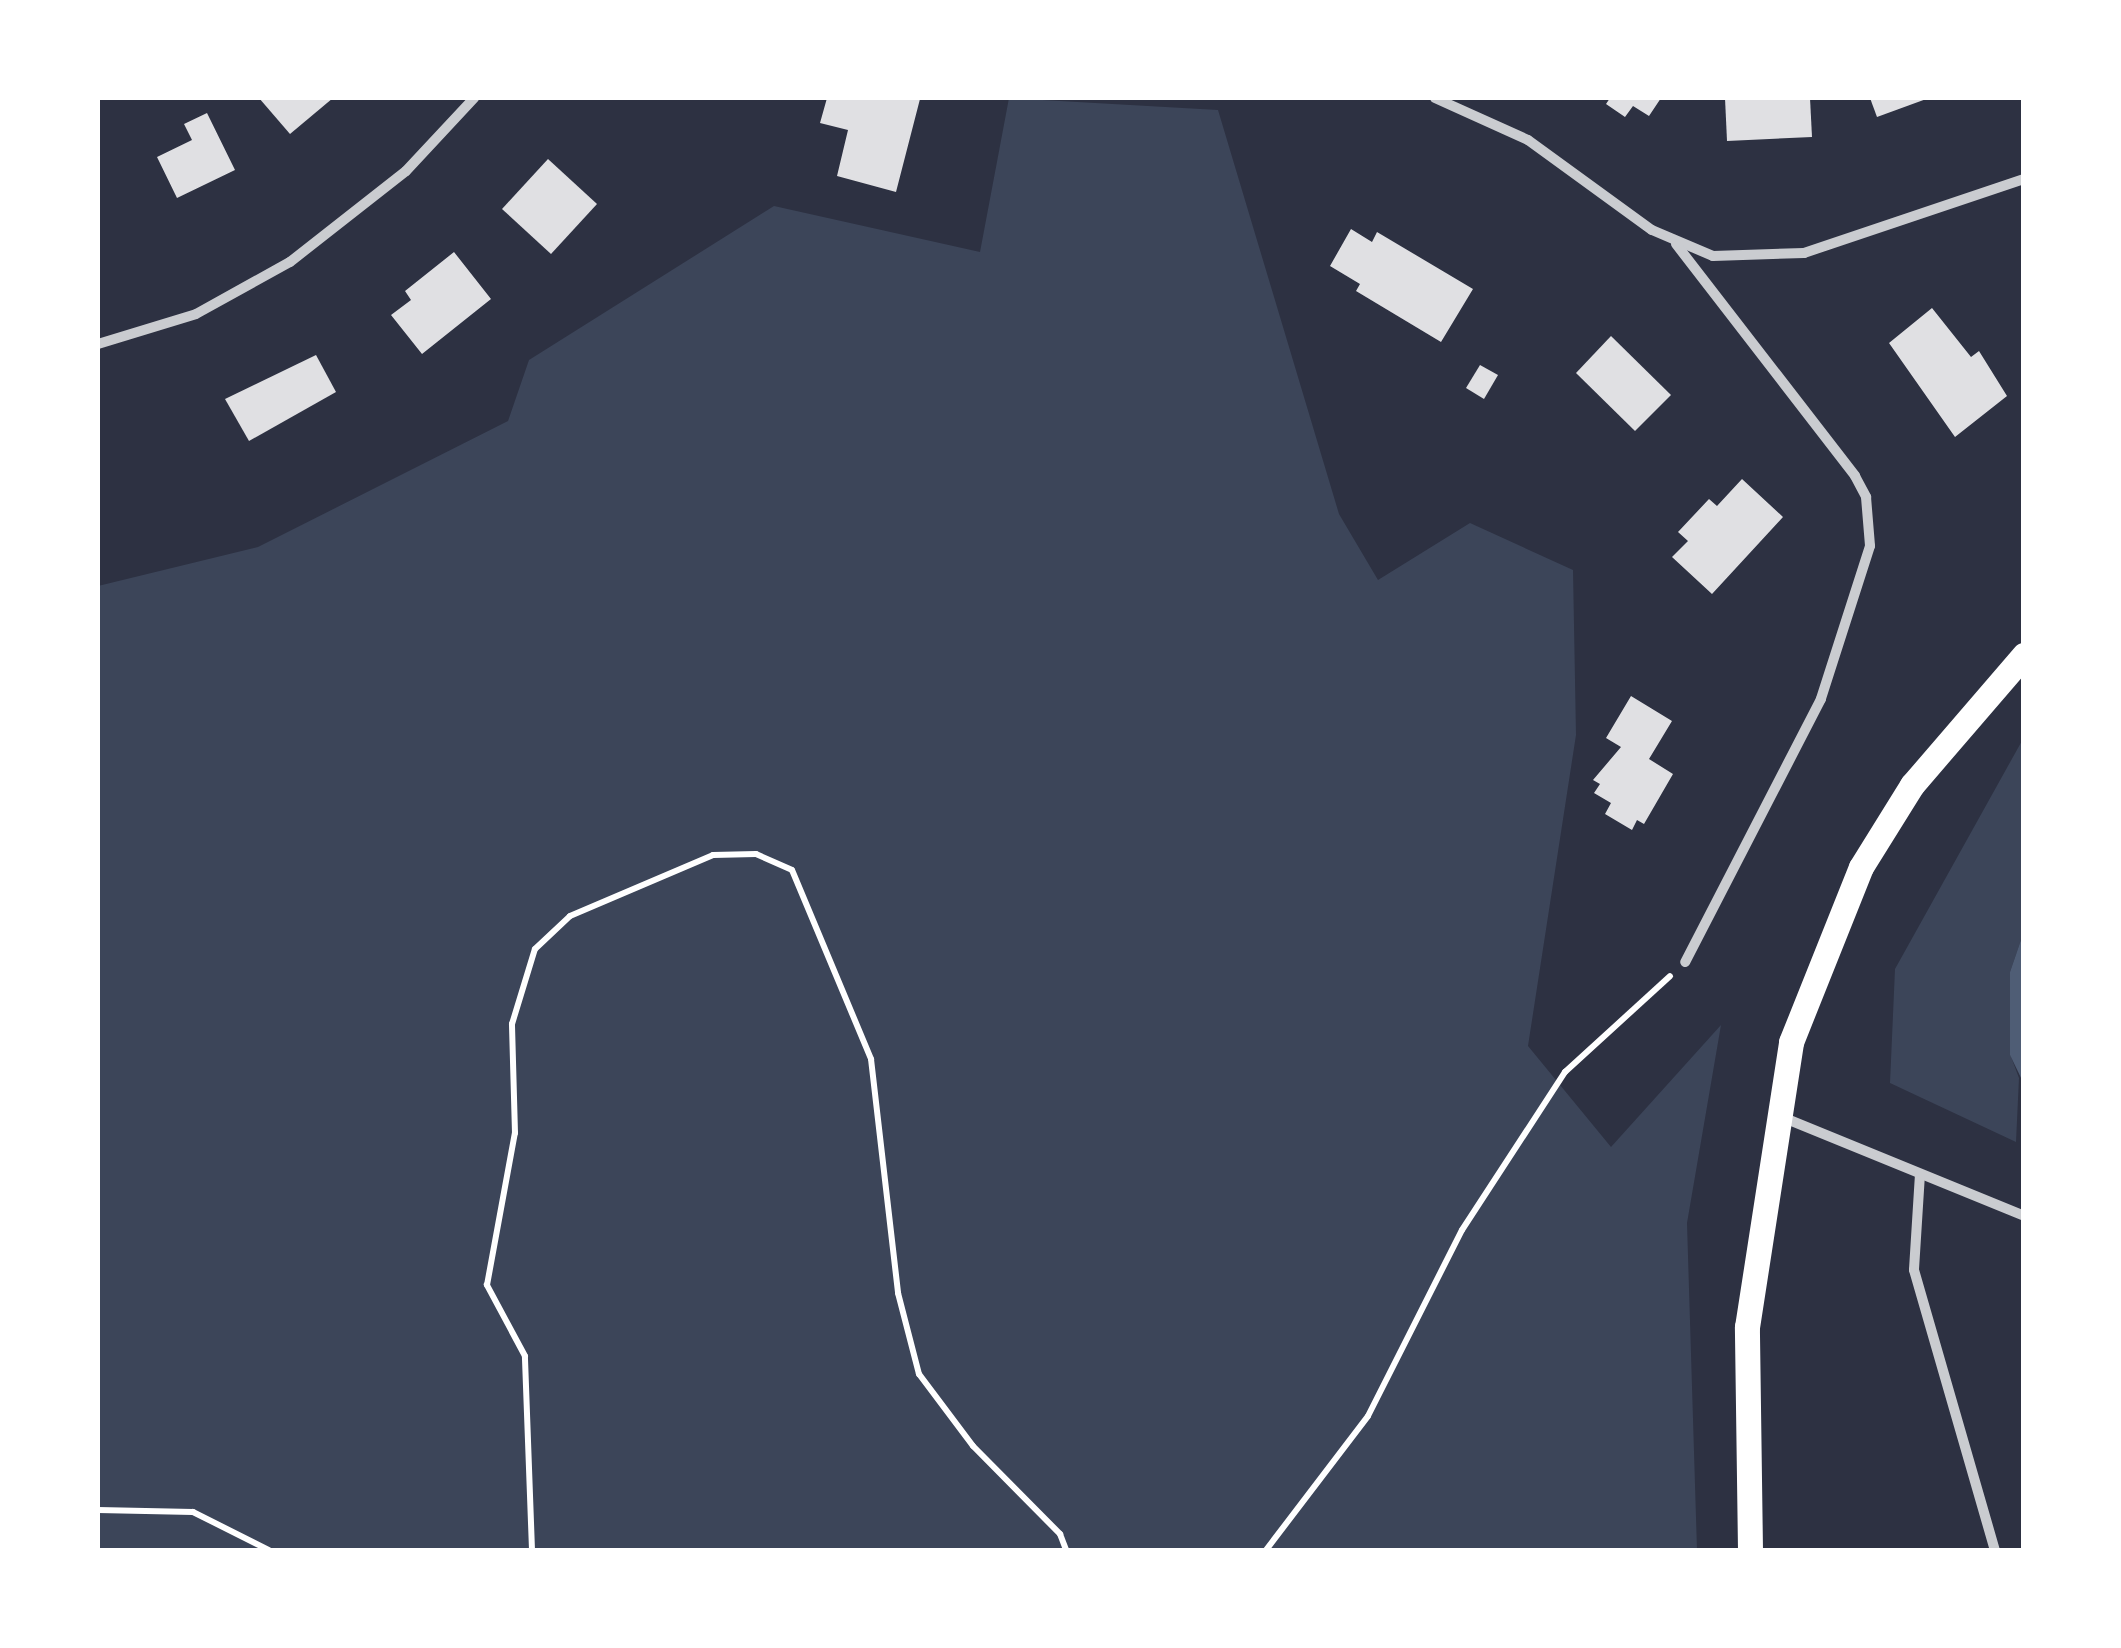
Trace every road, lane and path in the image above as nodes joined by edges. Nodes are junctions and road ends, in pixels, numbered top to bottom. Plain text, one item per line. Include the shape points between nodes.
1 (474, 98) edge
2 (1435, 98) edge
3 (2024, 179) edge
4 (1676, 244) junction
5 (98, 344) edge
6 (2024, 655) edge
7 (1685, 962) joint
8 (1776, 1115) junction
9 (1920, 1174) junction
10 (2024, 1216) edge
11 (98, 1510) edge
12 (269, 1550) edge
13 (532, 1550) edge
14 (1066, 1550) edge
15 (1266, 1550) edge
16 (1750, 1550) edge
17 (1995, 1550) edge

1 - 5 street via 406,171 290,262 196,314
2 - 4 street via 1577,170
3 - 4 street via 1804,252 1713,256
4 - 7 street via 1856,476 1866,496 1870,546 1820,698
6 - 8 main road via 1912,786 1861,867 1792,1042
7 - 15 path via 1566,1072 1462,1230 1368,1416
8 - 9 street
8 - 16 main road via 1748,1327
9 - 10 street
9 - 17 street via 1914,1270
11 - 12 path via 193,1512
13 - 14 path via 525,1356 488,1285 515,1133 512,1024 536,949 570,916 713,856 756,854 792,870 871,1059 898,1293 919,1374 973,1446 1060,1534

